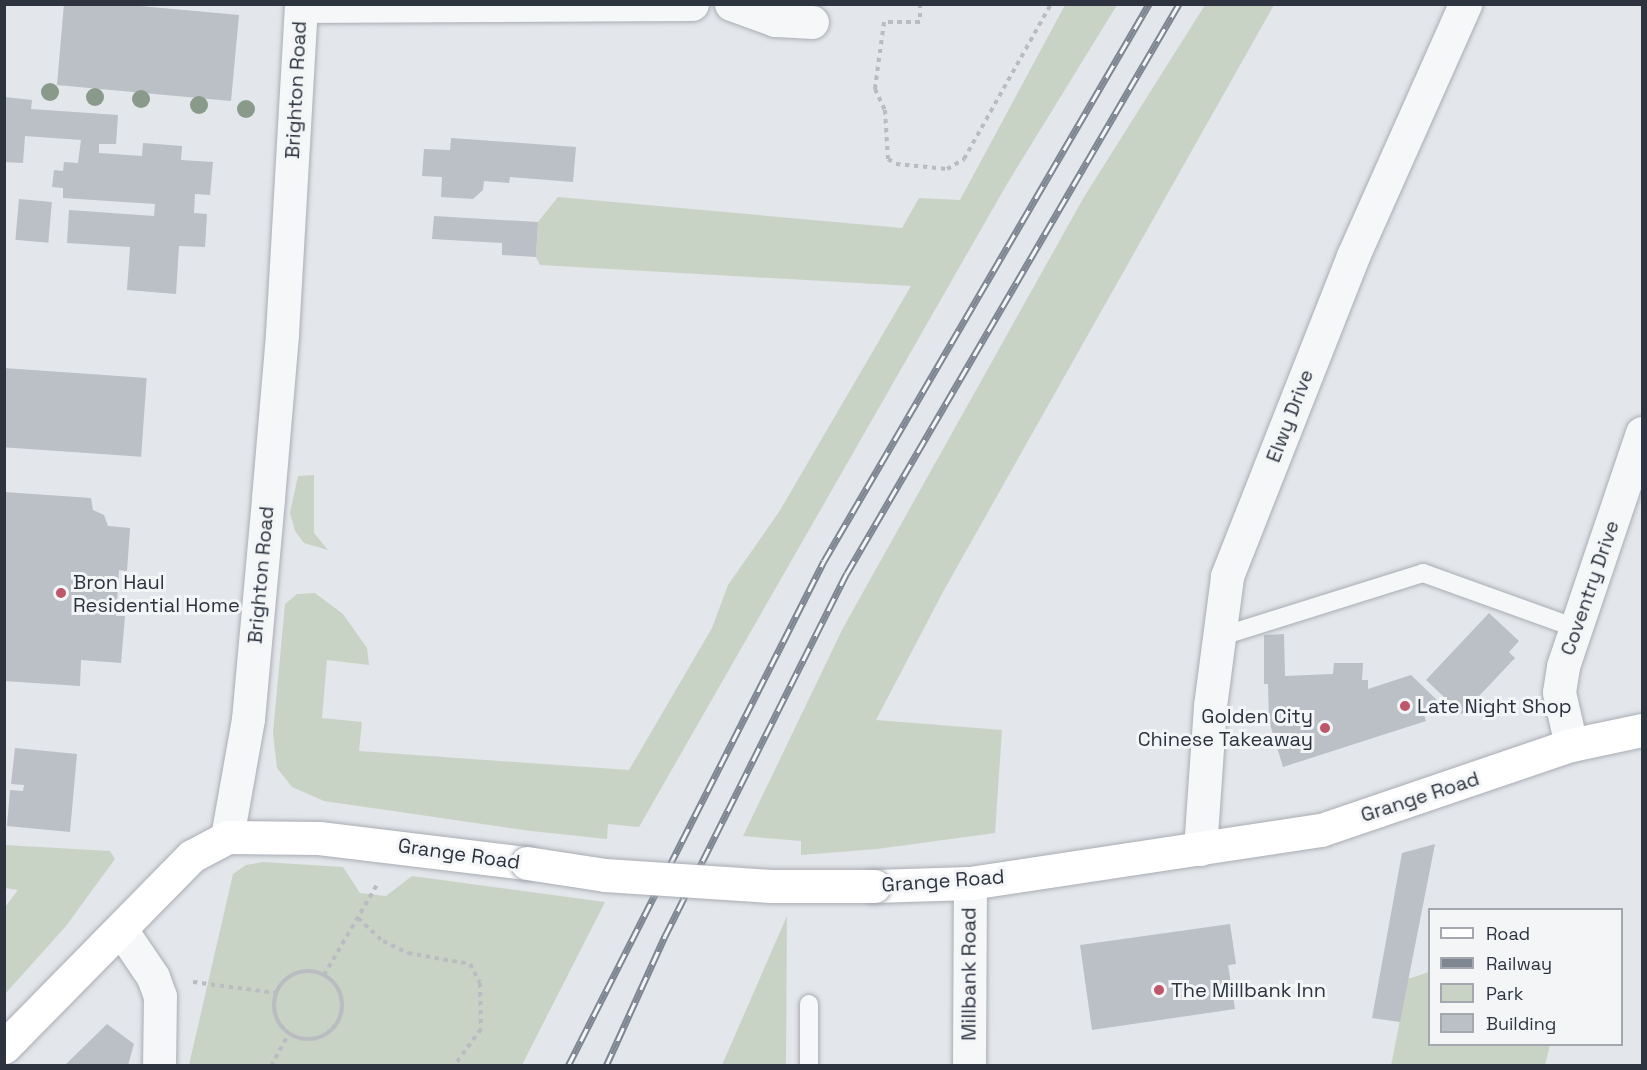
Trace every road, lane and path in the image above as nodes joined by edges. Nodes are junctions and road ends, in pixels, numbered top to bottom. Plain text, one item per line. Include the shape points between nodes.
1 (692, 4) edge
2 (731, 4) edge
3 (920, 4) edge
4 (1051, 4) edge
5 (1465, 4) edge
6 (301, 5) edge
7 (440, 5) edge
8 (812, 22) dead end
9 (1642, 433) edge
10 (1576, 628) junction
11 (1219, 637) junction
12 (1642, 730) edge
13 (1571, 745) junction
14 (227, 837) junction
15 (399, 846) junction
16 (1200, 849) junction
17 (970, 883) junction
18 (358, 918) junction
19 (122, 931) junction
20 (324, 975) junction
21 (153, 977) junction
22 (276, 993) junction
23 (809, 1004) dead end
24 (289, 1034) junction
25 (4, 1047) edge
26 (159, 1065) edge
27 (271, 1065) edge
28 (454, 1065) edge
29 (809, 1065) edge
30 (969, 1065) edge

1 - 7 street
2 - 8 street via 775,20
3 - 4 path via 920,22 884,22 875,89 885,110 888,159 896,164 948,169 964,159
5 - 11 street, Elwy Drive via 1353,256 1227,576
6 - 7 street
6 - 14 street, Brighton Road via 282,334 248,719
9 - 10 street, Coventry Drive
10 - 11 lane via 1424,573
10 - 13 street, Coventry Drive via 1559,692
11 - 16 street, Elwy Drive
12 - 13 main road, Grange Road
13 - 16 main road, Grange Road via 1320,830
14 - 15 main road, Grange Road via 319,838
14 - 19 main road via 192,855
15 - 17 main road, Grange Road, bridge via 629,876 771,886
15 - 18 path
16 - 17 main road, Grange Road
17 - 30 street, Millbank Road
18 - 20 path
18 - 28 path via 383,941 408,953 470,964 480,983 481,1029
19 - 21 street
19 - 25 main road
20 - 22 path via 301,971 290,976
20 - 24 path via 339,991 341,1013 337,1023 321,1037 300,1039
21 - 22 path
21 - 26 street via 163,1015
22 - 24 path via 275,1016
23 - 29 lane
24 - 27 path

